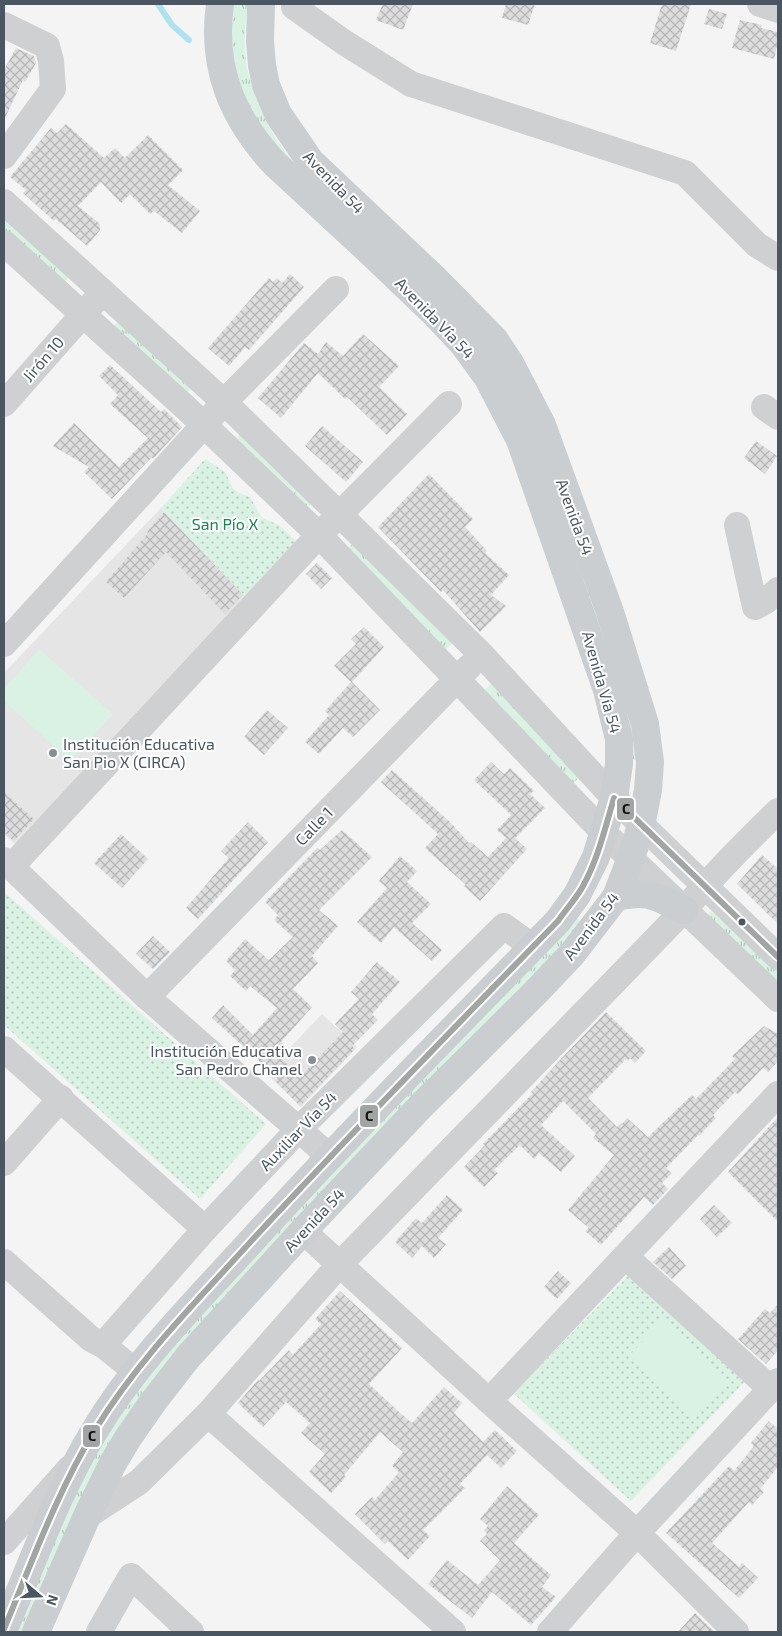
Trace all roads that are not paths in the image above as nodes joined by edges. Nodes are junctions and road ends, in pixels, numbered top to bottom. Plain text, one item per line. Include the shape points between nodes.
1 (220, 4) edge
2 (261, 4) edge
3 (294, 4) edge
4 (760, 4) edge
5 (778, 10) edge
6 (4, 25) edge
7 (4, 156) edge
8 (4, 202) edge
9 (4, 243) edge
10 (778, 258) edge
11 (336, 289) dead end
12 (103, 292) junction
13 (83, 313) junction
14 (224, 402) junction
15 (4, 404) edge
16 (449, 404) dead end
17 (204, 425) junction
18 (340, 515) junction
19 (737, 525) dead end
20 (319, 535) junction
21 (778, 590) edge
22 (4, 644) edge
23 (482, 655) junction
24 (458, 679) junction
25 (614, 798) junction
26 (778, 812) edge
27 (641, 826) junction
28 (604, 833) junction
29 (632, 858) junction
30 (7, 863) edge
31 (704, 886) junction
32 (616, 897) junction
33 (684, 910) junction
34 (533, 947) junction
35 (778, 957) edge
36 (147, 997) junction
37 (778, 999) edge
38 (4, 1049) edge
39 (778, 1094) edge
40 (61, 1098) junction
41 (298, 1130) junction
42 (329, 1156) junction
43 (4, 1163) edge
44 (204, 1229) junction
45 (303, 1231) junction
46 (626, 1257) junction
47 (4, 1262) edge
48 (339, 1265) junction
49 (103, 1345) junction
50 (135, 1372) junction
51 (775, 1385) edge
52 (489, 1401) junction
53 (208, 1414) junction
54 (80, 1456) junction
55 (87, 1516) junction
56 (637, 1533) junction
57 (4, 1542) edge
58 (4, 1629) edge
59 (36, 1632) edge
60 (99, 1632) edge
61 (191, 1632) edge
62 (452, 1632) edge
63 (550, 1632) edge
64 (736, 1632) edge

1 - 25 main road, Avenida Vía 54 via 217,40 224,80 232,103 258,146 436,315 488,378 520,440 608,690 619,739
2 - 27 main road, Avenida 54 via 260,41 266,85 278,114 310,161 442,285 494,339 529,397 610,612 645,724 650,762
3 - 10 street via 345,43 410,84 685,173 757,246
4 - 5 street
6 - 7 street via 47,46 52,61 54,89
8 - 12 street
9 - 13 street
11 - 14 street
12 - 13 street, Jirón 10
12 - 14 street
13 - 15 street, Jirón 10
13 - 17 street
14 - 17 street
14 - 18 street
16 - 18 street
17 - 20 street
17 - 22 street
18 - 20 street
18 - 23 street
19 - 21 street via 755,607
20 - 24 street
20 - 30 street
23 - 24 street, Calle 1
23 - 25 street
24 - 28 street
24 - 36 street, Calle 1
25 - 27 street
25 - 28 main road, Avenida Vía 54
26 - 31 street
27 - 29 main road, Avenida 54
27 - 31 street
28 - 29 street
28 - 34 main road, Avenida Vía 54 via 594,863 577,895
29 - 32 main road, Avenida 54
29 - 33 street
30 - 36 street
31 - 33 street
31 - 35 street
32 - 33 main road via 651,894
32 - 45 main road, Avenida 54 via 572,954
33 - 37 street
33 - 48 street
34 - 41 street, Auxiliar Vía 54 via 504,926
34 - 42 main road, Avenida Vía 54
36 - 41 street
38 - 40 street
39 - 46 street
40 - 43 street
40 - 44 street
41 - 42 street
41 - 44 street, Auxiliar Vía 54
42 - 50 main road, Avenida Vía 54
44 - 49 street, Auxiliar Vía 54
45 - 48 street
45 - 55 main road, Avenida 54 via 188,1357 153,1402 128,1438
46 - 51 street
46 - 52 street
47 - 49 street via 91,1339
48 - 52 street
48 - 53 street
49 - 50 street
50 - 54 main road, Avenida Vía 54
51 - 56 street
52 - 56 street
53 - 55 street via 139,1482
53 - 62 street
54 - 57 street
54 - 58 main road, Avenida Vía 54
55 - 59 main road, Avenida 54
56 - 63 street
56 - 64 street
60 - 61 street via 131,1576

